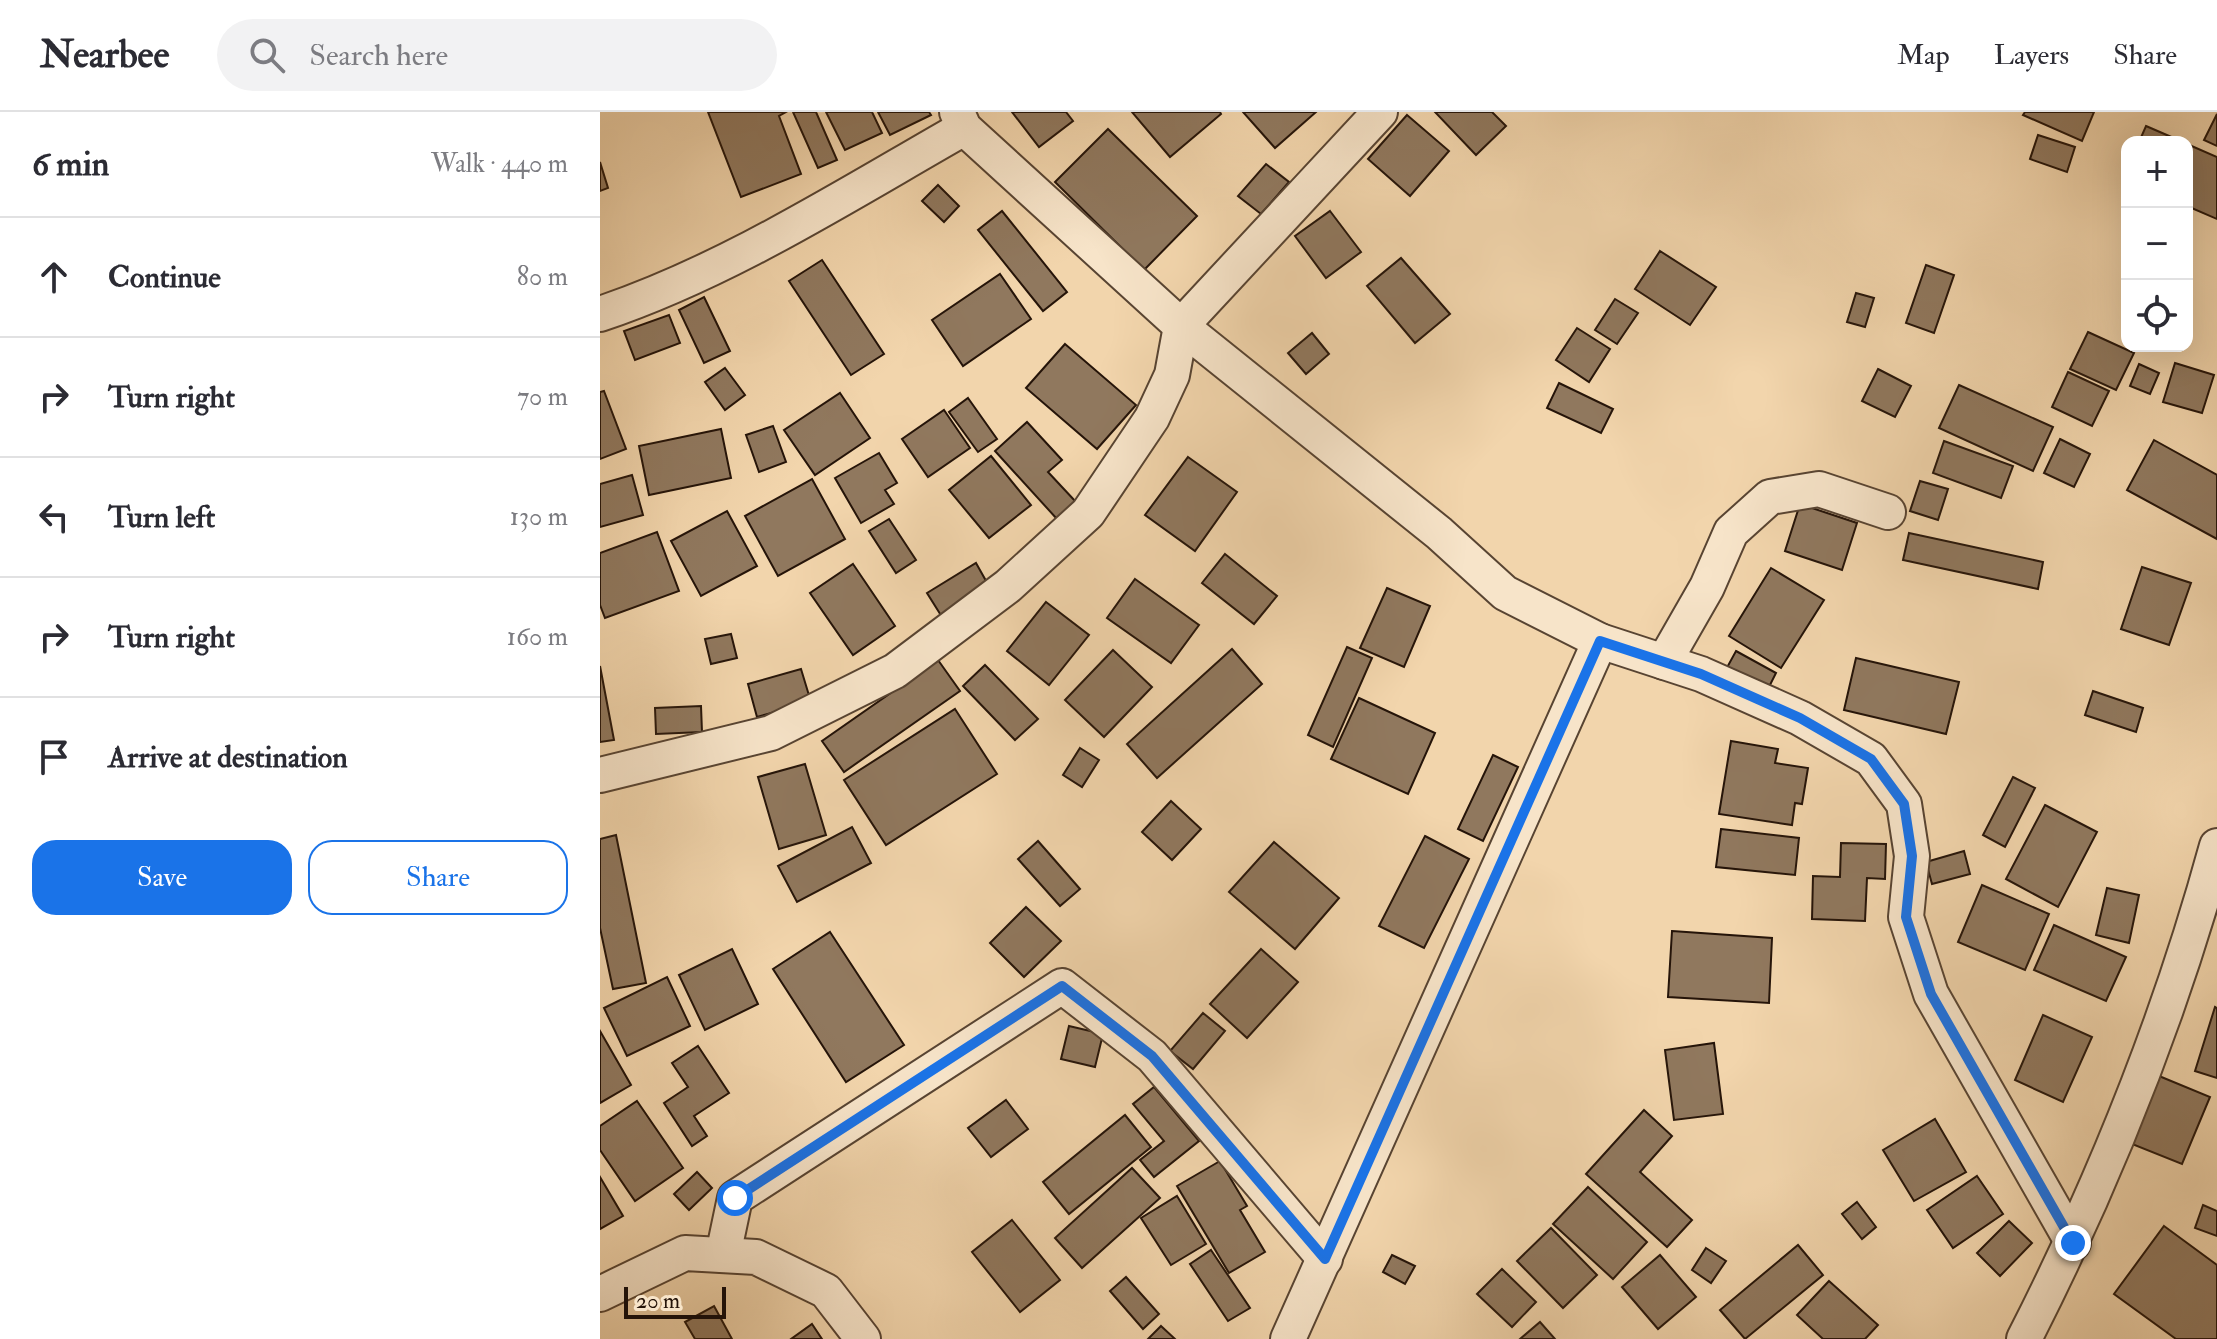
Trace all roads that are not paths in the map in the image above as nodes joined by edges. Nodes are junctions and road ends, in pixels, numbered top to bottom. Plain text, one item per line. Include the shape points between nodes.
1 (1380, 112) edge
2 (960, 120) edge
3 (600, 314) edge
4 (1181, 326) junction
5 (1888, 512) dead end
6 (1600, 641) junction
7 (1664, 662) junction
8 (600, 775) edge
9 (2215, 861) edge
10 (2073, 1243) junction
11 (723, 1255) junction
12 (1325, 1259) junction
13 (600, 1294) edge
14 (863, 1339) edge
15 (1288, 1339) edge
16 (2024, 1339) edge

1 - 4 street
2 - 3 street via 774,235 639,301
2 - 4 street
4 - 6 street via 1439,533 1505,593
4 - 8 street via 1172,375 1152,418 1088,513 1008,586 895,671 771,733
5 - 7 street via 1819,489 1770,497 1731,532
6 - 7 street
6 - 12 street
7 - 10 street via 1800,718 1871,759 1904,804 1912,856 1906,917 1931,994
9 - 10 street via 2191,939
10 - 16 street
11 - 12 street via 735,1198 1062,986 1152,1056
11 - 13 street via 685,1253
11 - 14 street via 756,1257 826,1291
12 - 15 street

